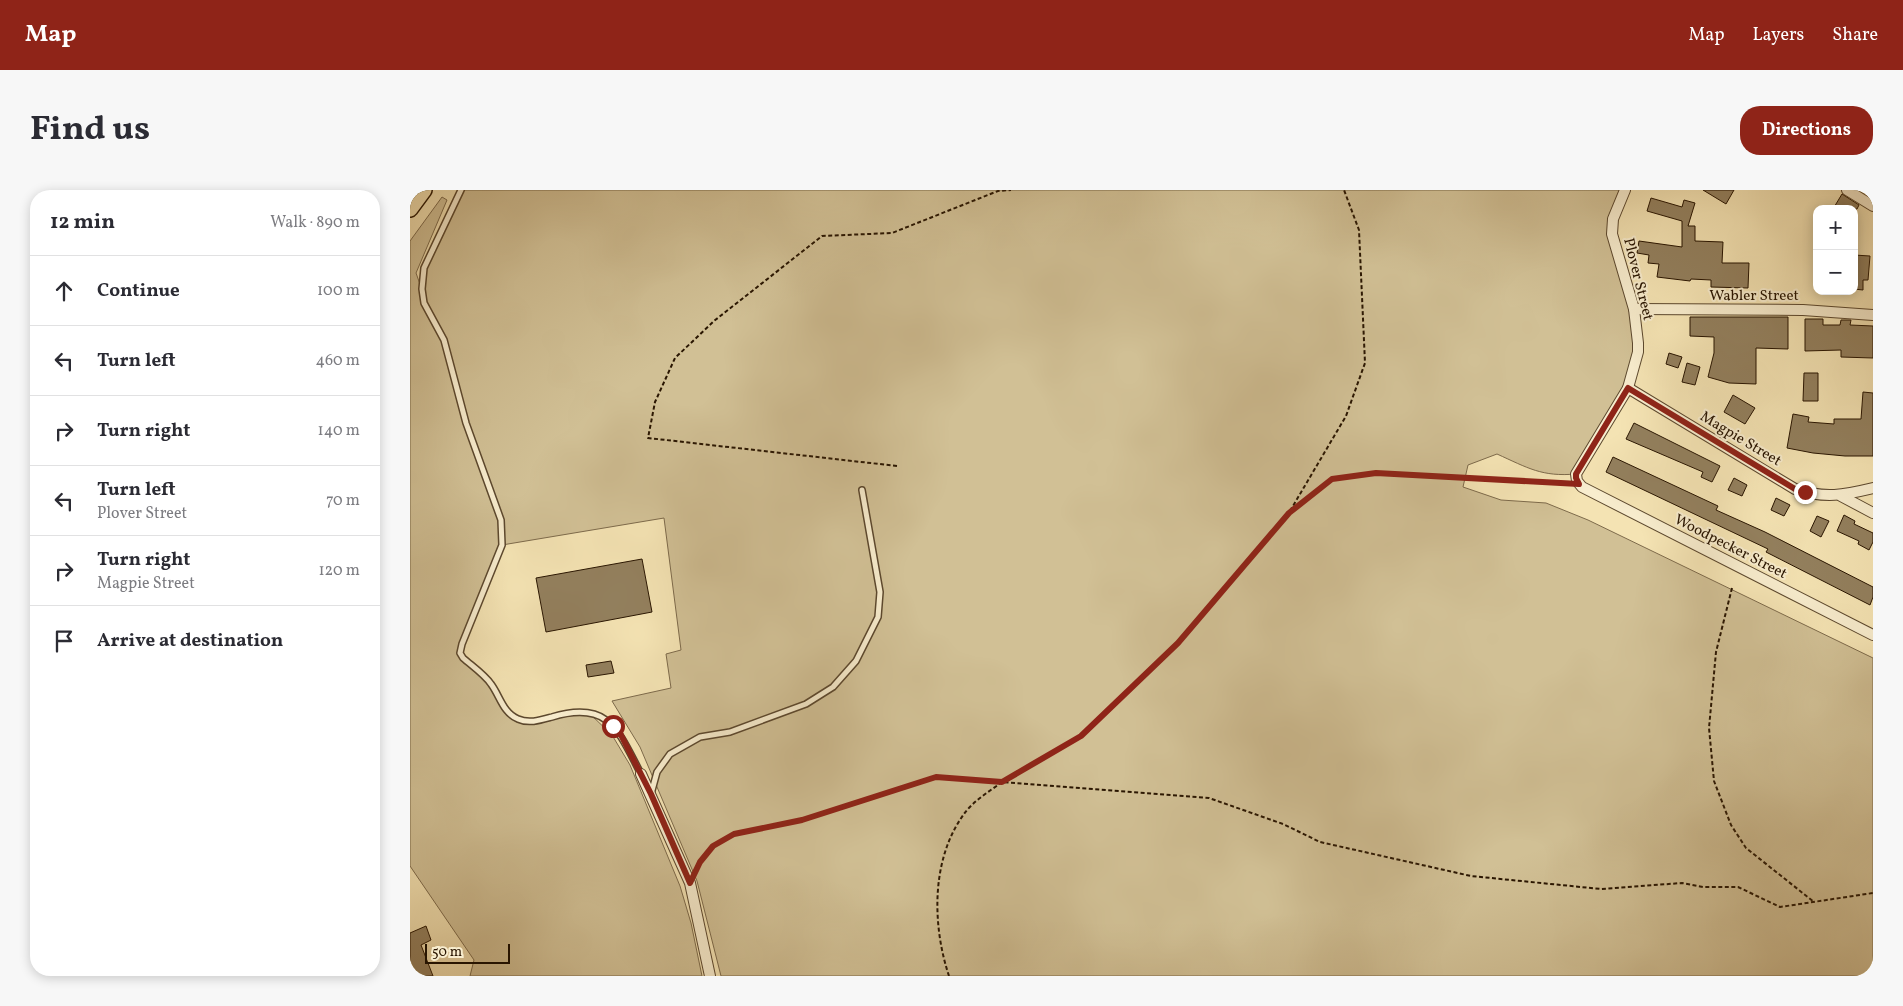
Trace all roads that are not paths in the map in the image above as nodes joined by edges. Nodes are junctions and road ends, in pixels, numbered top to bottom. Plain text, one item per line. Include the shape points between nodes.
1 (424, 190) edge
2 (462, 190) edge
3 (1625, 190) edge
4 (1846, 190) edge
5 (1873, 206) edge
6 (410, 209) edge
7 (1634, 309) junction
8 (1873, 315) edge
9 (1628, 388) junction
10 (1578, 483) joint
11 (1873, 488) edge
12 (862, 490) dead end
13 (1841, 496) junction
14 (1873, 513) edge
15 (1873, 635) edge
16 (641, 774) joint
17 (651, 794) junction
18 (710, 976) edge

1 - 6 main road
2 - 16 lane via 424,268 422,289 424,303 444,340 466,422 501,520 502,545 460,653 490,683 508,713 518,719 537,721 575,711 600,716 620,733
3 - 7 street, Plover Street via 1613,219 1612,234
4 - 5 street
7 - 8 street, Wabler Street via 1803,310
7 - 9 street, Plover Street via 1638,352
9 - 10 street, Plover Street via 1576,474
9 - 13 street, Magpie Street via 1795,489
10 - 15 street, Woodpecker Street
11 - 13 street, Magpie Street
12 - 17 lane via 880,592 878,617 856,661 834,687 806,704 730,732 700,737 670,754 657,772
13 - 14 street
16 - 17 street
17 - 18 street via 690,883

